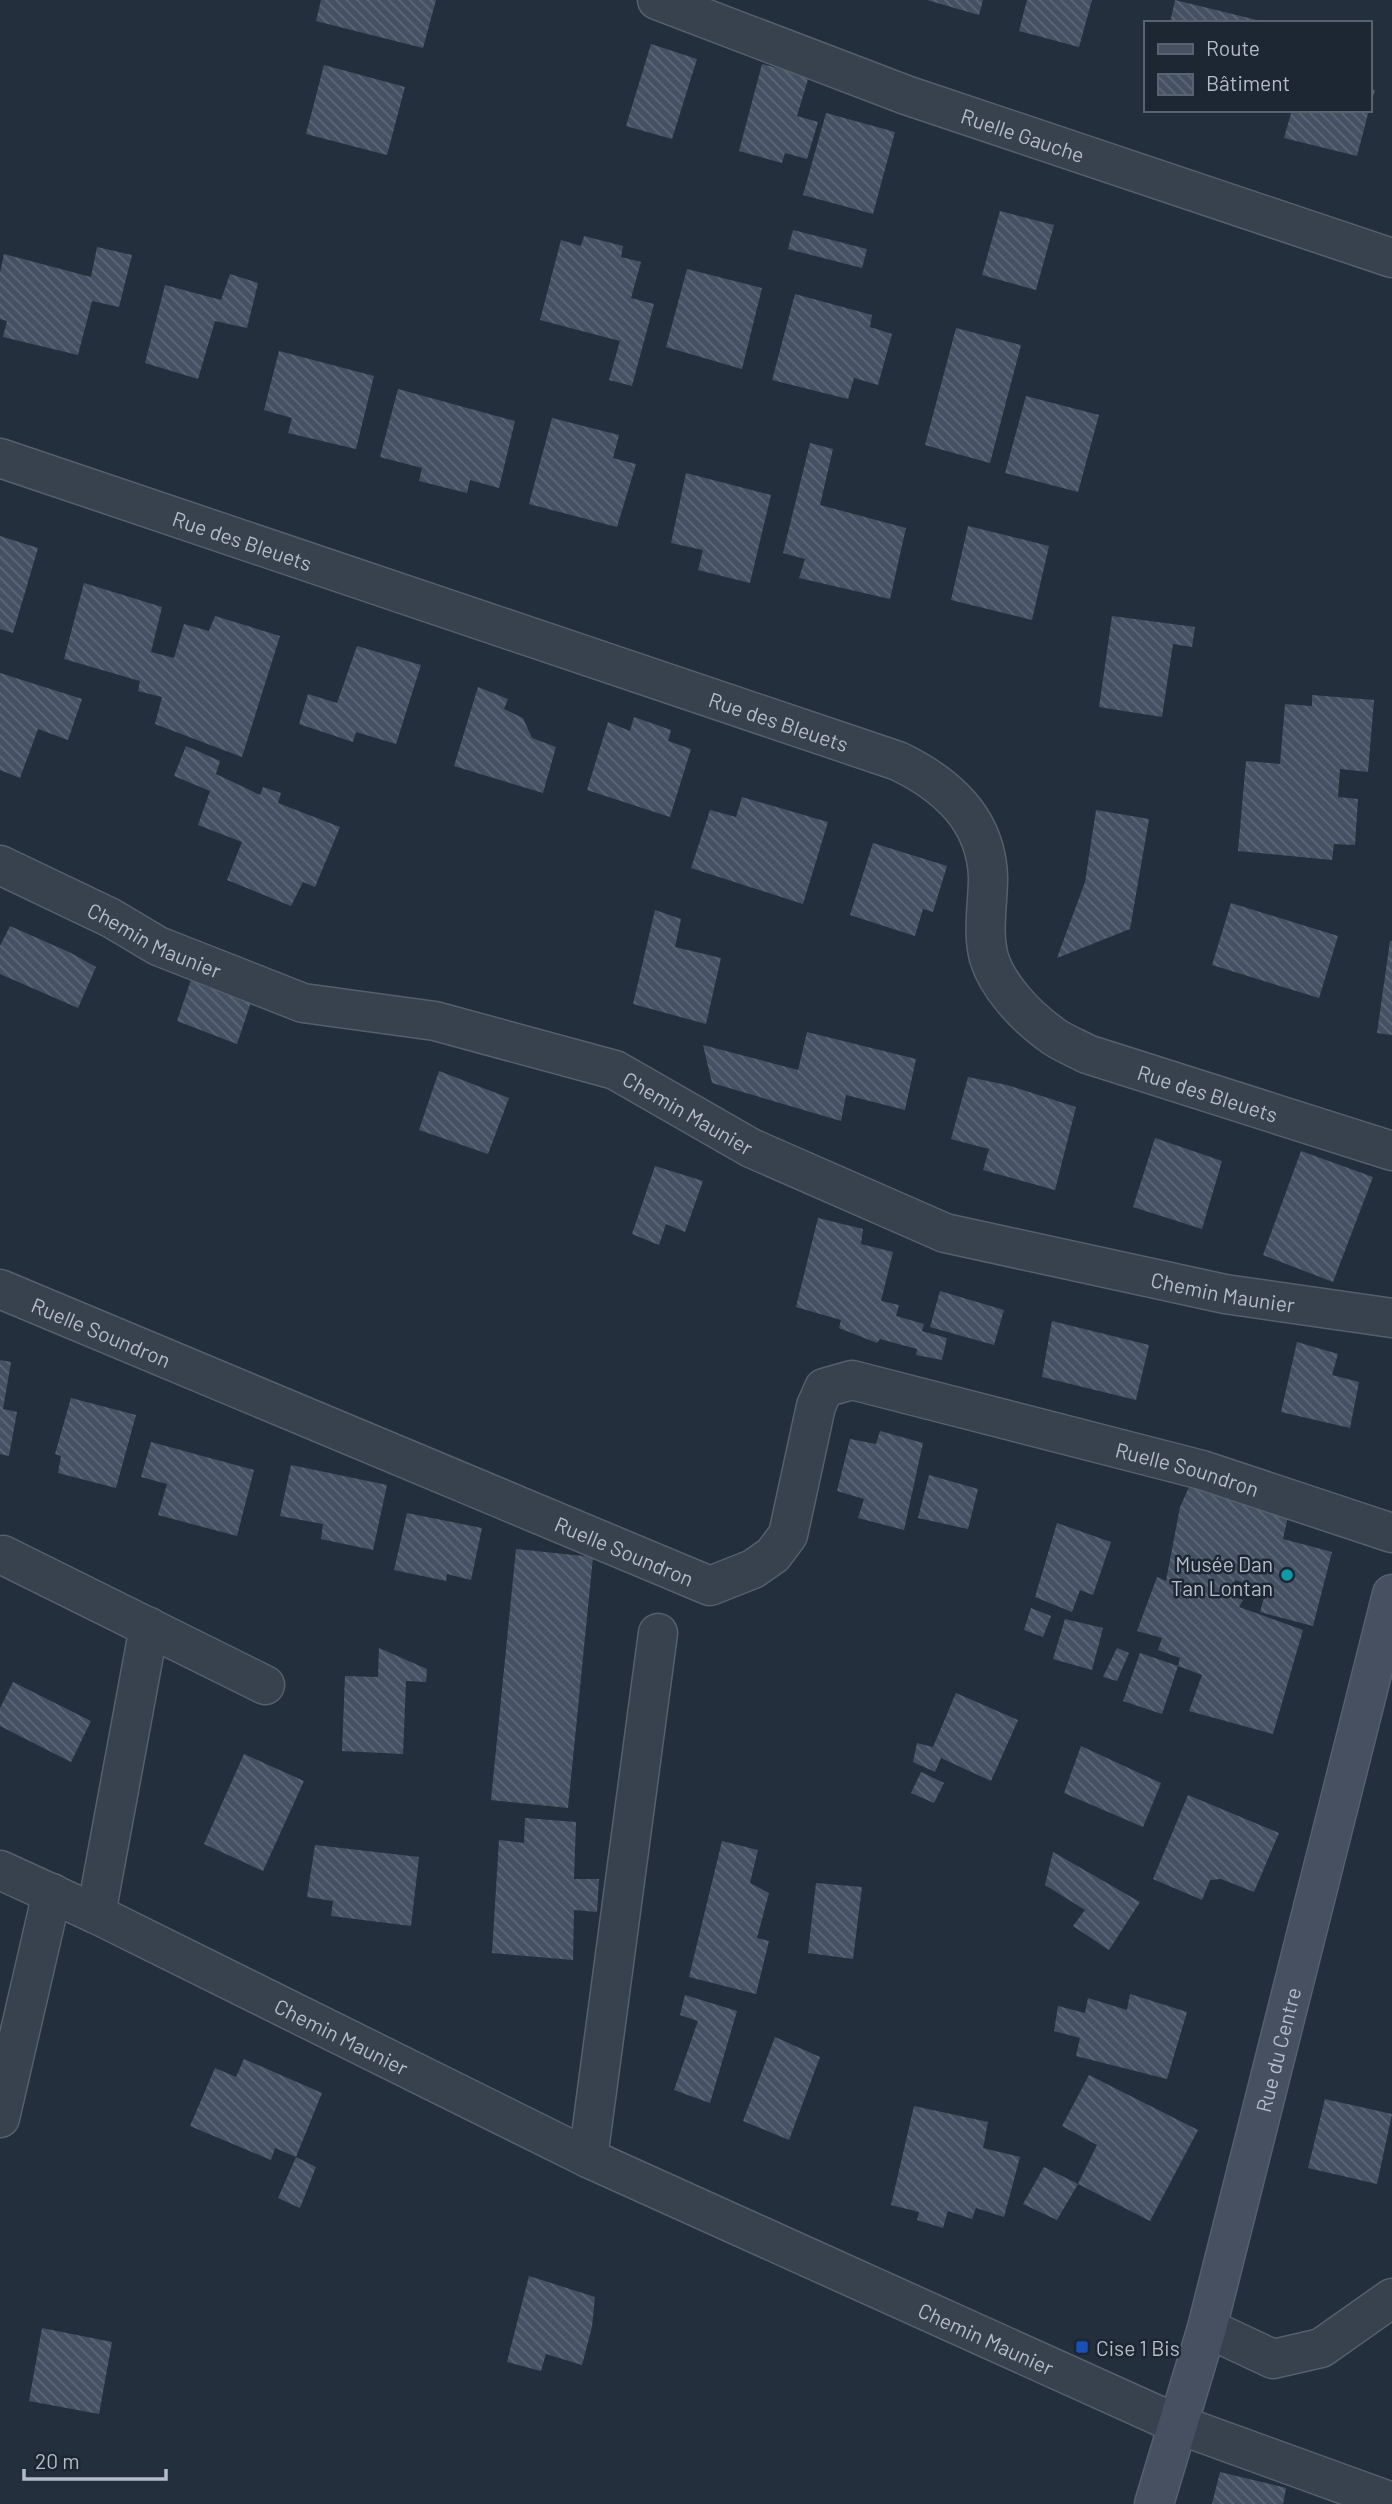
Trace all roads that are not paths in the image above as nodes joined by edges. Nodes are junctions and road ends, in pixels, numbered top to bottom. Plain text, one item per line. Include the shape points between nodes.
1 (657, 0) edge
2 (1392, 258) edge
3 (0, 458) edge
4 (0, 865) edge
5 (1392, 1151) edge
6 (0, 1289) edge
7 (1392, 1318) edge
8 (1392, 1533) edge
9 (3, 1555) dead end
10 (1392, 1594) edge
11 (149, 1627) junction
12 (658, 1633) dead end
13 (265, 1685) dead end
14 (0, 1870) edge
15 (52, 1893) junction
16 (96, 1914) junction
17 (0, 2118) edge
18 (588, 2158) junction
19 (1392, 2298) edge
20 (1206, 2328) junction
21 (1177, 2424) junction
22 (1392, 2502) edge
23 (1154, 2504) edge

1 - 2 street, Ruelle Gauche via 906,95
3 - 5 street, Rue des Bleuets via 898,761 925,774 950,794 971,820 983,845 988,875 986,935 999,982 1050,1034 1087,1054
4 - 7 street, Chemin Maunier via 158,946 303,1003 435,1021 615,1070 751,1148 945,1233 1225,1294
6 - 8 street, Ruelle Soundron via 710,1586 753,1569 773,1555 788,1535 816,1406 824,1388 852,1380 1202,1470
9 - 11 street
10 - 20 street, Rue du Centre
11 - 13 street
11 - 16 street
12 - 18 street
14 - 15 street, Chemin Maunier
15 - 16 street, Chemin Maunier
15 - 17 street
16 - 18 street, Chemin Maunier
18 - 21 street, Chemin Maunier
19 - 20 street via 1321,2348 1273,2359
20 - 21 street, Rue du Centre
21 - 22 street, Chemin Maunier
21 - 23 street, Rue du Centre

